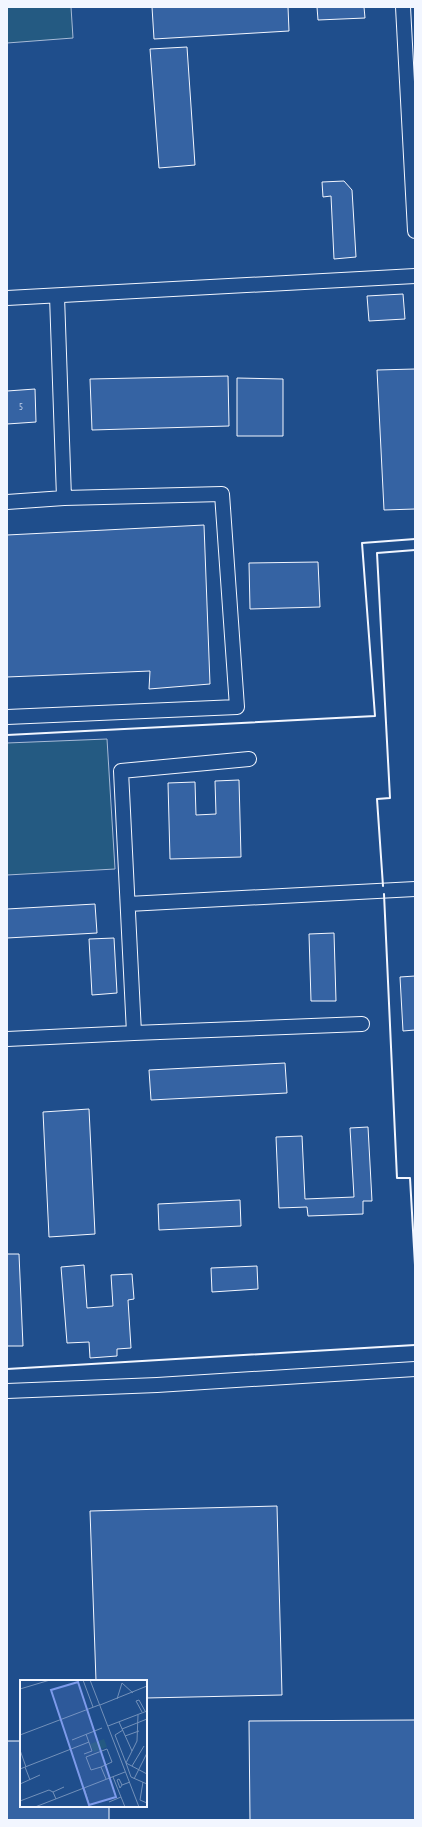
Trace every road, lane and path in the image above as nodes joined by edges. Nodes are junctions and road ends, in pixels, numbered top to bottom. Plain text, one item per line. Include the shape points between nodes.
1 (403, 7) edge
2 (415, 231) edge
3 (415, 276) edge
4 (57, 296) junction
5 (7, 298) edge
6 (64, 498) junction
7 (7, 502) edge
8 (7, 717) edge
9 (249, 759) dead end
10 (415, 889) edge
11 (128, 904) junction
12 (362, 1024) dead end
13 (134, 1033) junction
14 (7, 1039) edge
15 (415, 1369) edge
16 (7, 1391) edge

1 - 2 lane
3 - 4 lane
4 - 5 lane
4 - 6 lane
6 - 7 lane
6 - 8 lane via 222,494 237,707
9 - 11 lane via 121,771
10 - 11 lane
11 - 13 lane
12 - 13 lane
13 - 14 lane
15 - 16 lane via 157,1386

